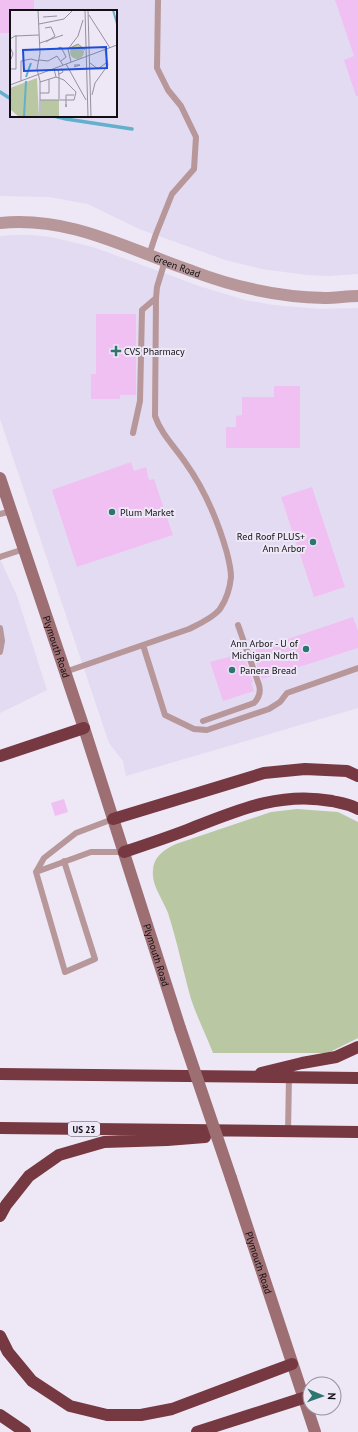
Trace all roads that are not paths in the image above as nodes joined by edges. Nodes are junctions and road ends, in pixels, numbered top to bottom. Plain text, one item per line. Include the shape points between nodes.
1 (158, 0) edge
2 (0, 223) edge
3 (149, 255) junction
4 (165, 261) junction
5 (358, 296) edge
6 (156, 298) junction
7 (133, 433) dead end
8 (0, 478) edge
9 (6, 512) edge
10 (24, 549) junction
11 (0, 557) edge
12 (238, 625) dead end
13 (0, 628) edge
14 (1, 642) edge
15 (143, 645) junction
16 (0, 652) edge
17 (358, 668) edge
18 (65, 672) junction
19 (203, 721) dead end
20 (84, 728) junction
21 (0, 756) edge
22 (358, 776) edge
23 (358, 810) edge
24 (113, 820) junction
25 (124, 852) junction
26 (64, 861) junction
27 (36, 872) junction
28 (358, 1046) edge
29 (0, 1074) edge
30 (246, 1077) junction
31 (289, 1078) junction
32 (358, 1078) edge
33 (0, 1128) edge
34 (286, 1132) junction
35 (358, 1132) edge
36 (0, 1216) edge
37 (0, 1336) edge
38 (292, 1364) junction
39 (302, 1395) edge
40 (302, 1398) edge
41 (0, 1415) edge
42 (309, 1416) edge
43 (25, 1432) edge
44 (197, 1432) edge
45 (315, 1432) edge

1 - 3 lane via 157,68 168,90 181,106 196,137 194,170 172,194
2 - 3 street, Green Road via 17,221 56,225 106,238
3 - 4 street, Green Road
4 - 5 street, Green Road via 257,290 326,298
4 - 6 lane
6 - 7 lane via 142,310 140,401
6 - 15 lane via 155,416 164,434 208,499 221,532 231,578 219,610 204,622
8 - 9 main road, Plymouth Road
9 - 10 main road, Plymouth Road
10 - 11 lane
10 - 18 main road, Plymouth Road
12 - 19 lane via 260,688 259,697 254,703
13 - 14 lane
14 - 16 lane
15 - 17 lane via 165,716 194,729 207,730 269,709 280,702 287,693
15 - 18 lane
18 - 20 main road, Plymouth Road
20 - 21 highway
20 - 24 main road, Plymouth Road
22 - 24 highway via 347,771 305,769 264,773
23 - 25 highway via 352,806 315,798 276,800 238,810
24 - 25 main road, Plymouth Road
24 - 27 lane via 76,833 44,858
25 - 26 lane via 91,852
25 - 38 main road, Plymouth Road, bridge
26 - 27 lane
26 - 27 lane via 95,959 65,972
28 - 30 highway via 336,1057
29 - 30 highway
30 - 31 highway
31 - 32 highway
31 - 34 lane
33 - 34 highway, US 23
34 - 35 highway, US 23
34 - 36 highway via 104,1142 59,1155 29,1176
37 - 38 highway via 8,1352 32,1381 70,1406 107,1415 141,1415 172,1409
38 - 39 main road, Plymouth Road
40 - 44 highway
41 - 43 highway
42 - 45 main road, Plymouth Road

